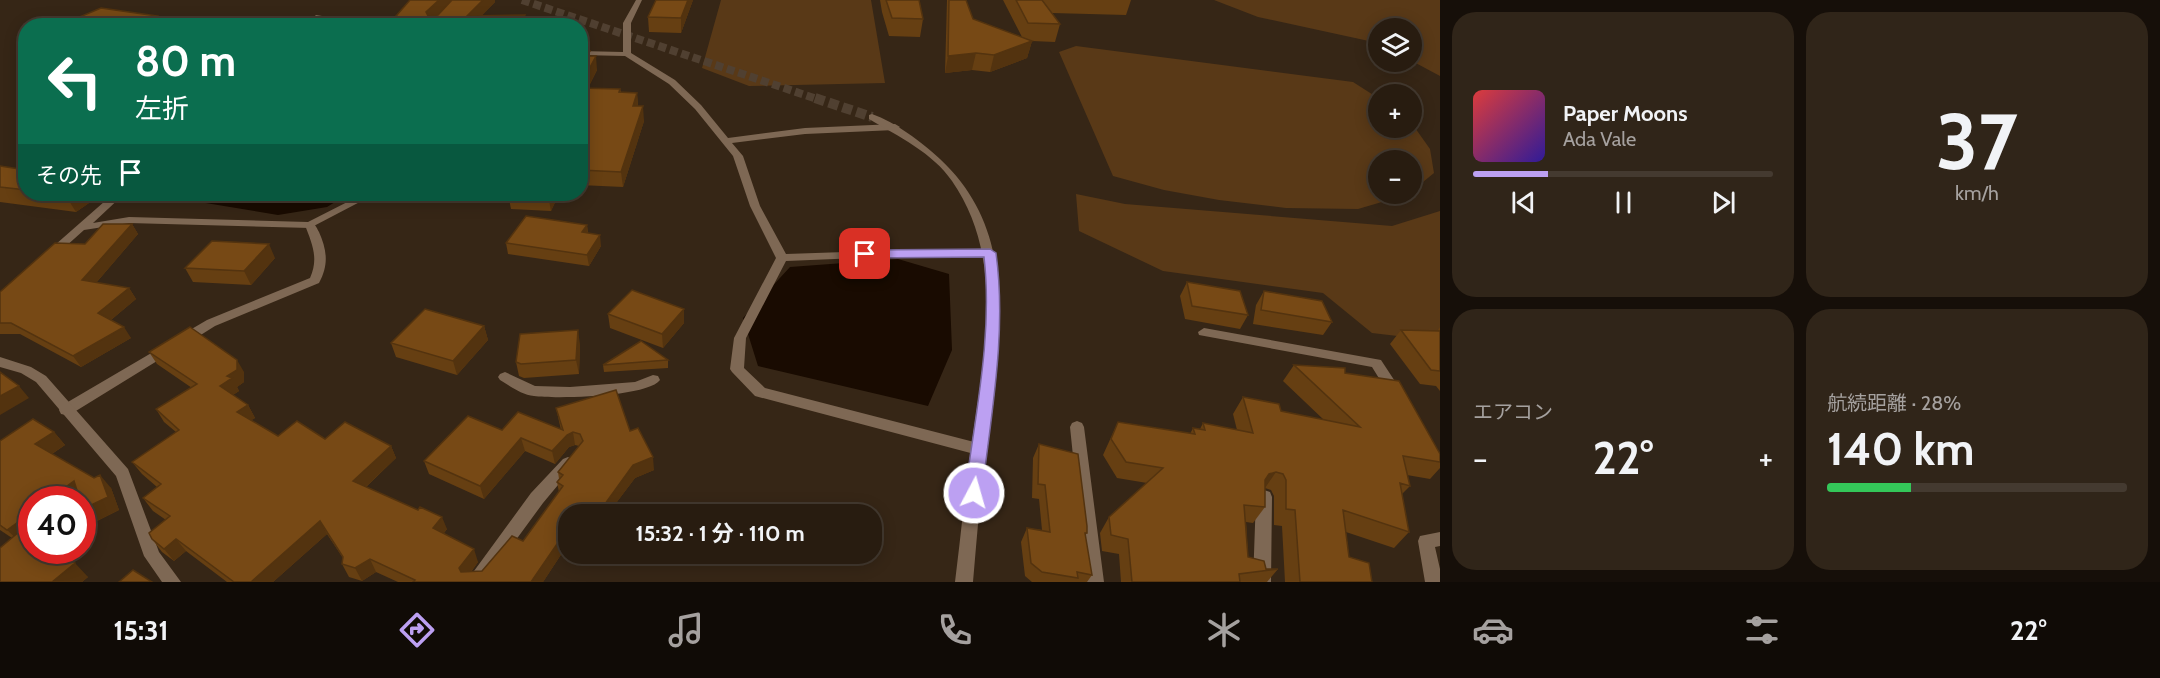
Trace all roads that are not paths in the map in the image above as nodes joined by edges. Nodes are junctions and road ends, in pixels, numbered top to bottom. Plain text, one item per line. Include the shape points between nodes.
1 (639, 0) edge
2 (588, 53) edge
3 (627, 54) junction
4 (872, 117) tunnel mouth
5 (895, 128) junction
6 (726, 141) junction
7 (111, 201) edge
8 (356, 201) edge
9 (310, 225) junction
10 (79, 228) junction
11 (990, 253) junction
12 (782, 258) junction
13 (40, 265) edge
14 (1204, 332) dead end
15 (0, 362) edge
16 (505, 377) dead end
17 (653, 380) dead end
18 (1405, 408) edge
19 (66, 410) junction
20 (1077, 427) dead end
21 (978, 448) junction
22 (576, 453) edge
23 (1264, 497) edge
24 (1440, 539) edge
25 (172, 582) edge
26 (475, 582) edge
27 (964, 582) edge
28 (1095, 582) edge
29 (1262, 582) edge
30 (1434, 582) edge

1 - 3 street via 627,22
2 - 3 street
3 - 6 street via 672,82
4 - 5 street
5 - 6 street via 805,131
5 - 11 street via 924,148 969,195
6 - 12 street via 738,156 755,206
7 - 10 street
8 - 9 street
9 - 10 street via 129,220
9 - 19 street via 323,265 315,279 211,323
10 - 13 street
11 - 12 street
11 - 21 street via 994,286 992,340
12 - 21 street via 740,338 737,369 760,392
14 - 18 street via 1376,363
15 - 19 street via 41,379
16 - 17 street via 533,391 570,392 636,387
19 - 25 street via 123,473 152,556
20 - 28 street
21 - 27 street
22 - 26 street
23 - 29 street
24 - 30 street via 1426,541

